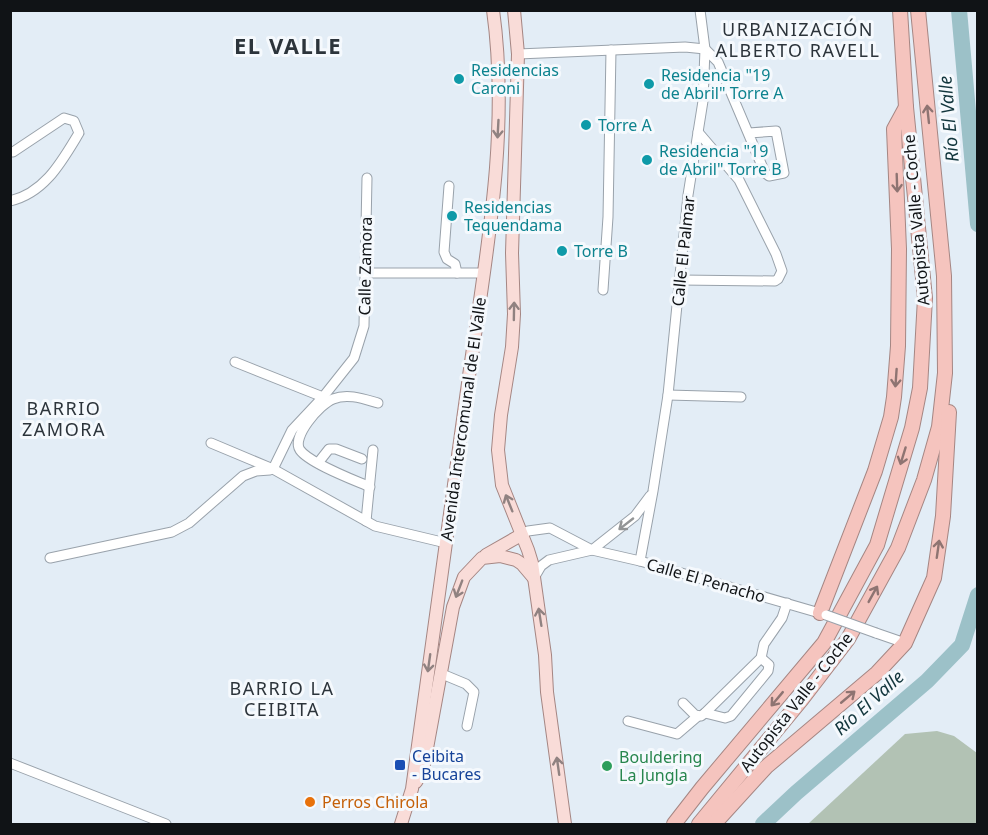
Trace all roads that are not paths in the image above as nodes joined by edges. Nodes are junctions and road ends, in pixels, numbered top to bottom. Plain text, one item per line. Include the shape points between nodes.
1 (493, 10) edge
2 (514, 10) edge
3 (700, 10) edge
4 (900, 10) edge
5 (918, 10) edge
6 (705, 49) junction
7 (611, 50) junction
8 (518, 54) junction
9 (906, 107) junction
10 (698, 132) junction
11 (749, 133) junction
12 (10, 152) edge
13 (367, 178) dead end
14 (449, 186) dead end
15 (10, 201) edge
16 (364, 273) junction
17 (457, 273) junction
18 (484, 273) junction
19 (944, 276) junction
20 (680, 280) junction
21 (603, 290) dead end
22 (235, 362) dead end
23 (668, 395) junction
24 (324, 397) junction
25 (741, 397) dead end
26 (378, 403) dead end
27 (211, 443) dead end
28 (373, 450) dead end
29 (362, 459) dead end
30 (318, 463) junction
31 (273, 470) junction
32 (370, 487) junction
33 (653, 491) junction
34 (366, 521) junction
35 (521, 534) junction
36 (446, 543) junction
37 (592, 550) junction
38 (50, 558) dead end
39 (482, 558) junction
40 (640, 561) junction
41 (534, 578) junction
42 (787, 603) junction
43 (823, 614) junction
44 (904, 643) junction
45 (761, 658) junction
46 (442, 674) junction
47 (728, 690) junction
48 (683, 703) dead end
49 (742, 703) junction
50 (702, 714) junction
51 (628, 721) dead end
52 (466, 726) dead end
53 (10, 763) edge
54 (412, 789) junction
55 (166, 825) edge
56 (401, 825) edge
57 (565, 825) edge
58 (675, 825) edge
59 (699, 825) edge
60 (714, 825) edge

1 -> 18 main road, Avenida Intercomunal de El Valle via 499,78 498,127
2 - 8 main road, Avenida Intercomunal de El Valle
3 - 6 street, Calle El Palmar
4 - 9 highway, Autopista Valle - Coche
19 -> 5 highway, Autopista Valle - Coche
6 - 7 street
6 - 10 street, Calle El Palmar
6 - 11 street via 718,62
7 - 8 street
7 - 21 street
35 -> 8 main road, Avenida Intercomunal de El Valle via 502,485 498,450 514,314
9 -> 43 highway via 894,129 898,346 891,417
9 -> 58 highway, Autopista Valle - Coche via 925,298 923,346 912,428 877,545 824,643
10 - 20 street, Calle El Palmar
10 - 20 street via 739,180 782,271 774,281
11 - 11 street via 776,130 784,173 767,174
12 - 15 street via 64,118 74,122 79,133 53,175 23,198
13 - 16 street, Calle Zamora
14 - 17 street via 444,252 455,264
16 - 17 street
16 - 24 street, Calle Zamora via 364,326 354,358
17 - 18 street
18 - 36 main road, Avenida Intercomunal de El Valle
44 -> 19 highway via 934,579 943,516 950,371
59 -> 19 highway, Autopista Valle - Coche via 848,639 898,548 939,427 945,373
20 - 23 street, Calle El Palmar
22 - 24 street
23 - 25 street
23 - 33 street, Calle El Palmar
24 - 31 street, Calle Zamora via 292,430
26 - 30 street via 354,397 331,400 322,407 306,424 297,442 302,453
27 - 31 street
28 - 32 street
29 - 30 street via 329,449
30 - 32 street
31 - 34 street
31 - 38 street via 243,476 189,523 172,532
32 - 34 street
33 -> 37 street, Calle El Palmar via 635,516
33 - 40 street, Calle El Palmar
34 - 36 street
35 - 37 street via 550,528
35 - 39 main road
35 - 41 main road, Avenida Intercomunal de El Valle
36 -> 54 main road, Avenida Intercomunal de El Valle
37 - 40 street, Calle El Penacho
37 - 41 street via 549,560
39 - 41 main road via 511,558
39 -> 46 main road via 469,569 457,594
40 - 42 street, Calle El Penacho
57 -> 41 main road, Avenida Intercomunal de El Valle
42 - 43 street, Calle El Penacho
42 - 45 street via 764,644
43 - 44 street, Calle El Penacho, bridge
60 -> 44 highway via 766,767 877,673
45 - 47 street
45 - 49 street via 769,665 768,671
46 - 52 street via 466,684 474,692
46 - 54 main road via 423,770
47 - 49 street
47 - 50 street
48 - 50 street
49 - 50 street via 728,718
50 - 51 street via 677,734
53 - 55 street
54 - 56 main road, Avenida Intercomunal de El Valle

